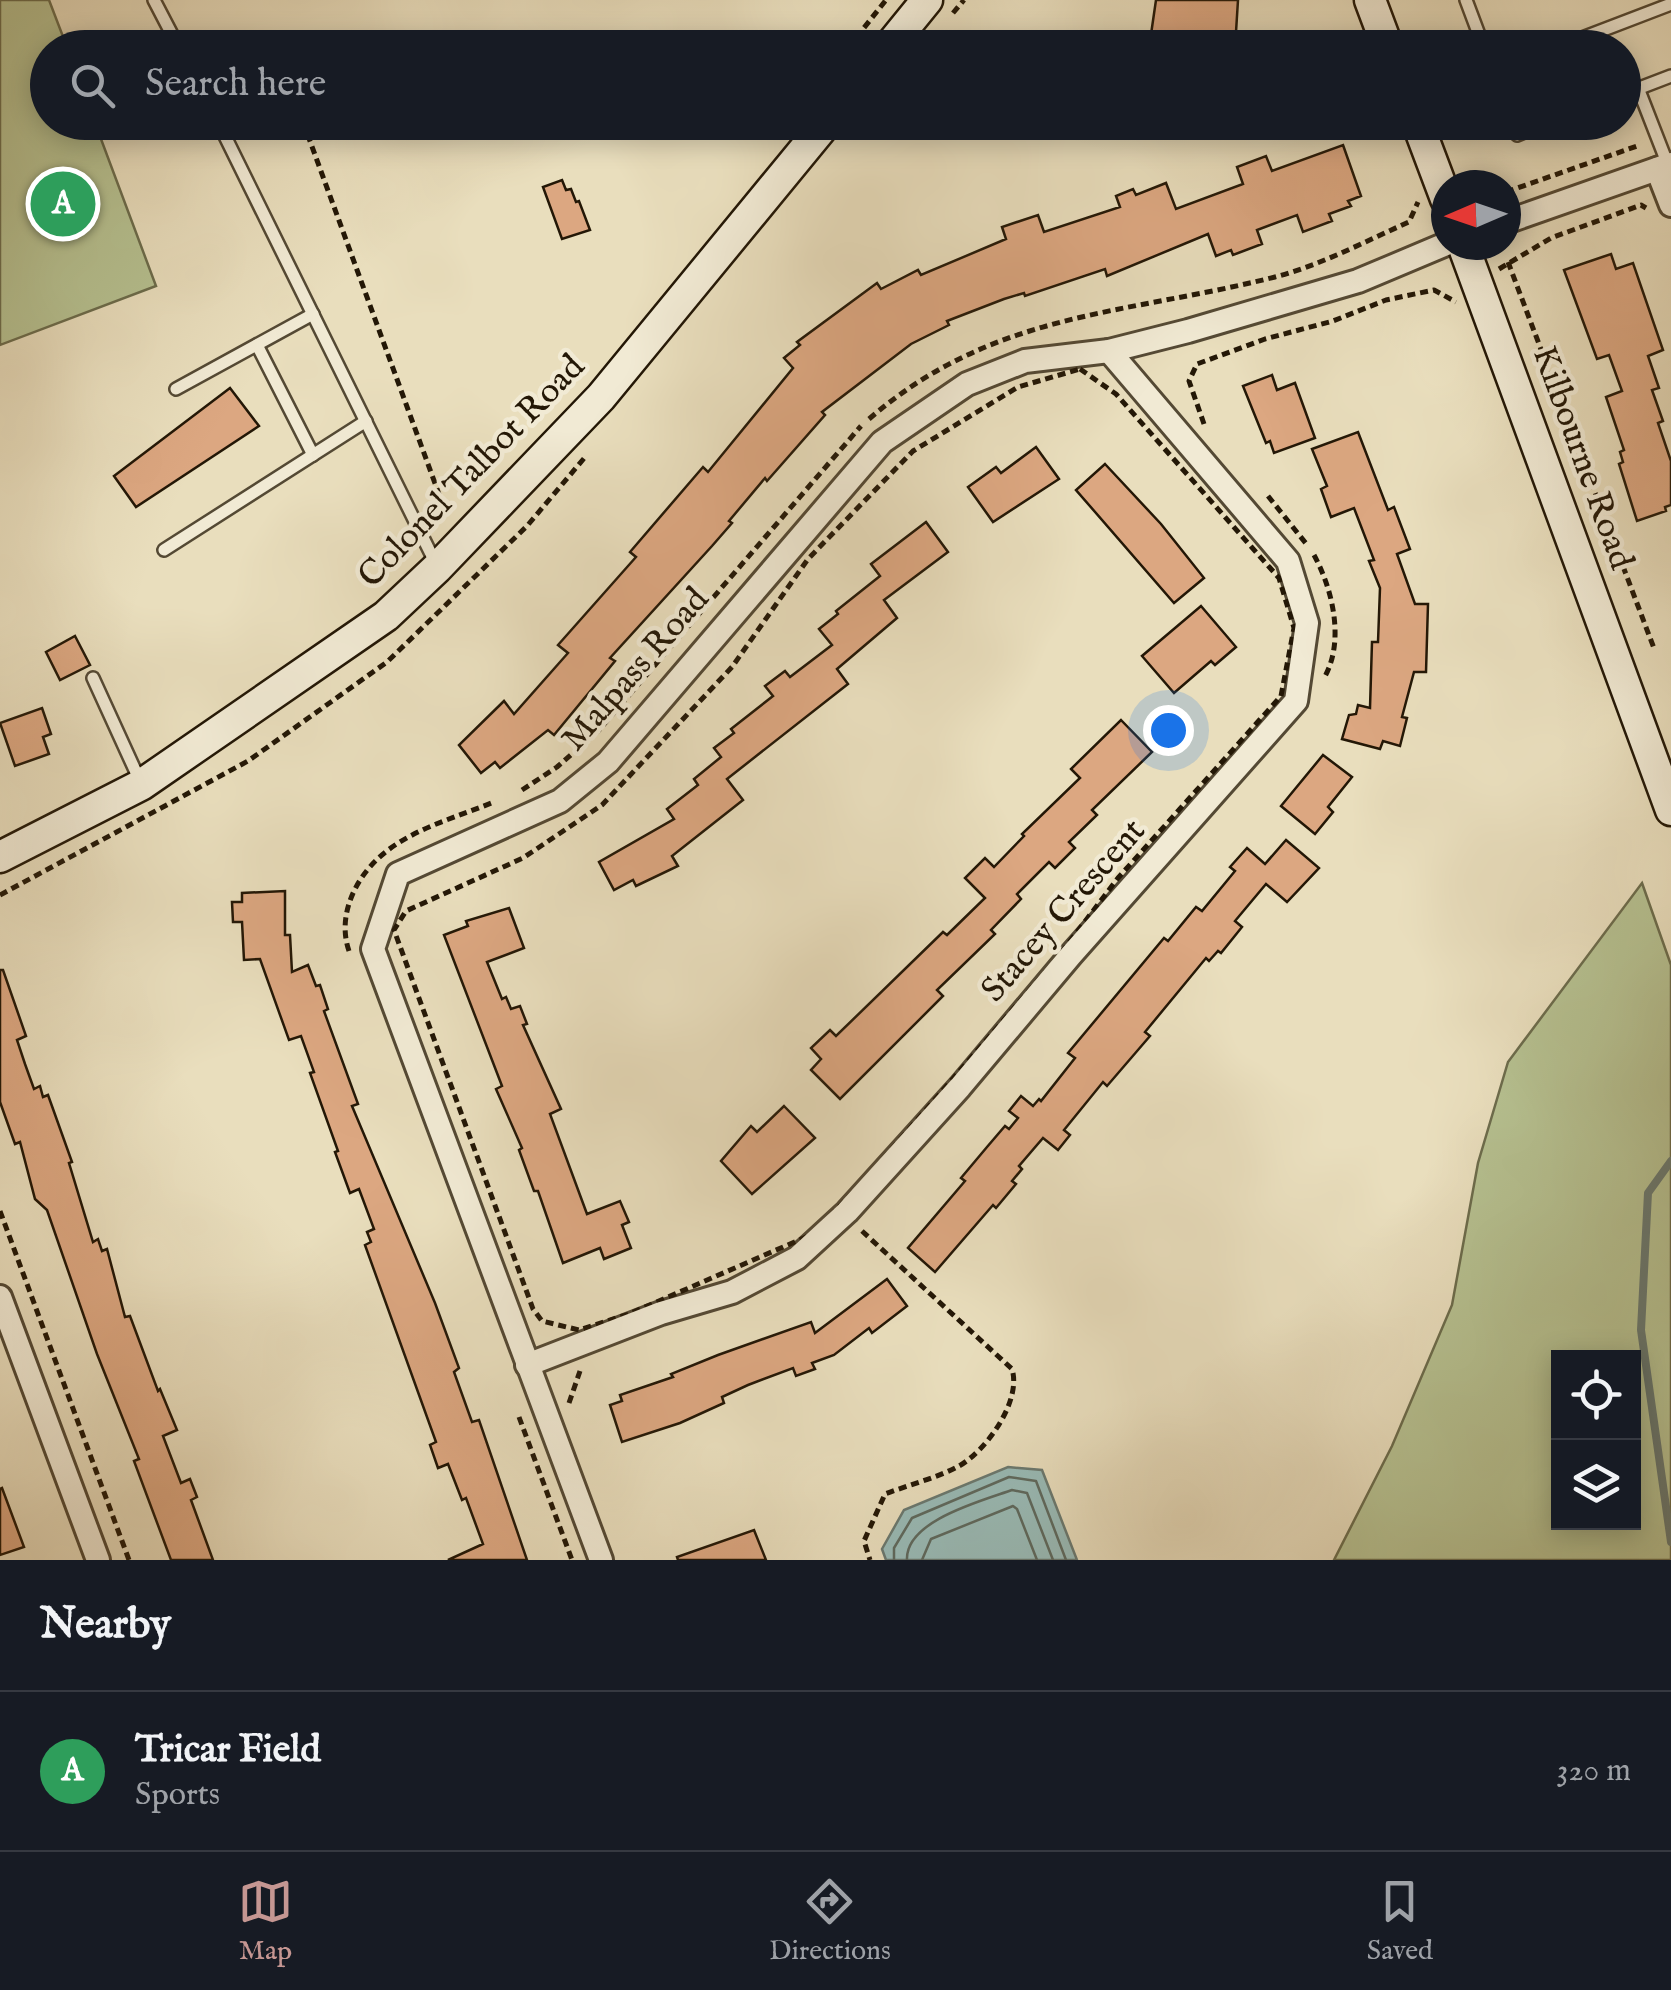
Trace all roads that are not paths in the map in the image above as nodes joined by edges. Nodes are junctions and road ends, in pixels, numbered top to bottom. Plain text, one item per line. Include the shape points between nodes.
1 (154, 0) edge
2 (1370, 0) edge
3 (1466, 0) edge
4 (919, 3) edge
5 (1671, 4) edge
6 (170, 30) edge
7 (900, 30) edge
8 (1381, 30) edge
9 (1477, 30) edge
10 (1603, 30) edge
11 (1671, 76) edge
12 (1641, 87) edge
13 (1641, 96) edge
14 (227, 140) edge
15 (812, 140) edge
16 (1424, 140) edge
17 (1665, 166) edge
18 (1435, 170) edge
19 (1662, 209) edge
20 (1521, 217) edge
21 (1431, 250) edge
22 (1469, 260) edge
23 (313, 314) junction
24 (257, 344) junction
25 (1109, 351) junction
26 (176, 389) dead end
27 (366, 421) junction
28 (313, 454) junction
29 (164, 550) dead end
30 (438, 568) junction
31 (93, 678) dead end
32 (142, 785) junction
33 (1671, 810) edge
34 (0, 857) edge
35 (0, 1297) edge
36 (526, 1365) junction
37 (98, 1560) edge
38 (602, 1560) edge

1 - 6 lane
2 - 8 main road
3 - 9 lane
4 - 7 main road
5 - 10 lane
11 - 12 lane
13 - 17 lane
14 - 23 lane
15 - 30 main road, Colonel Talbot Road via 601,397
16 - 18 main road
17 - 19 street
17 - 20 street
21 - 25 street, Malpass Road via 1358,281
22 - 33 main road, Kilbourne Road
23 - 24 lane
23 - 27 lane
24 - 26 lane
24 - 28 lane
25 - 36 street, Malpass Road via 1025,360 967,384 882,442 608,762 560,801 398,874 374,949
25 - 36 street, Stacey Crescent via 1288,560 1306,623 1296,701 960,1087 848,1212 797,1258 732,1292
27 - 28 lane
27 - 30 lane
28 - 29 lane
30 - 32 main road, Colonel Talbot Road via 386,616
31 - 32 lane
32 - 34 main road, Colonel Talbot Road
35 - 37 street
36 - 38 street, Malpass Road

